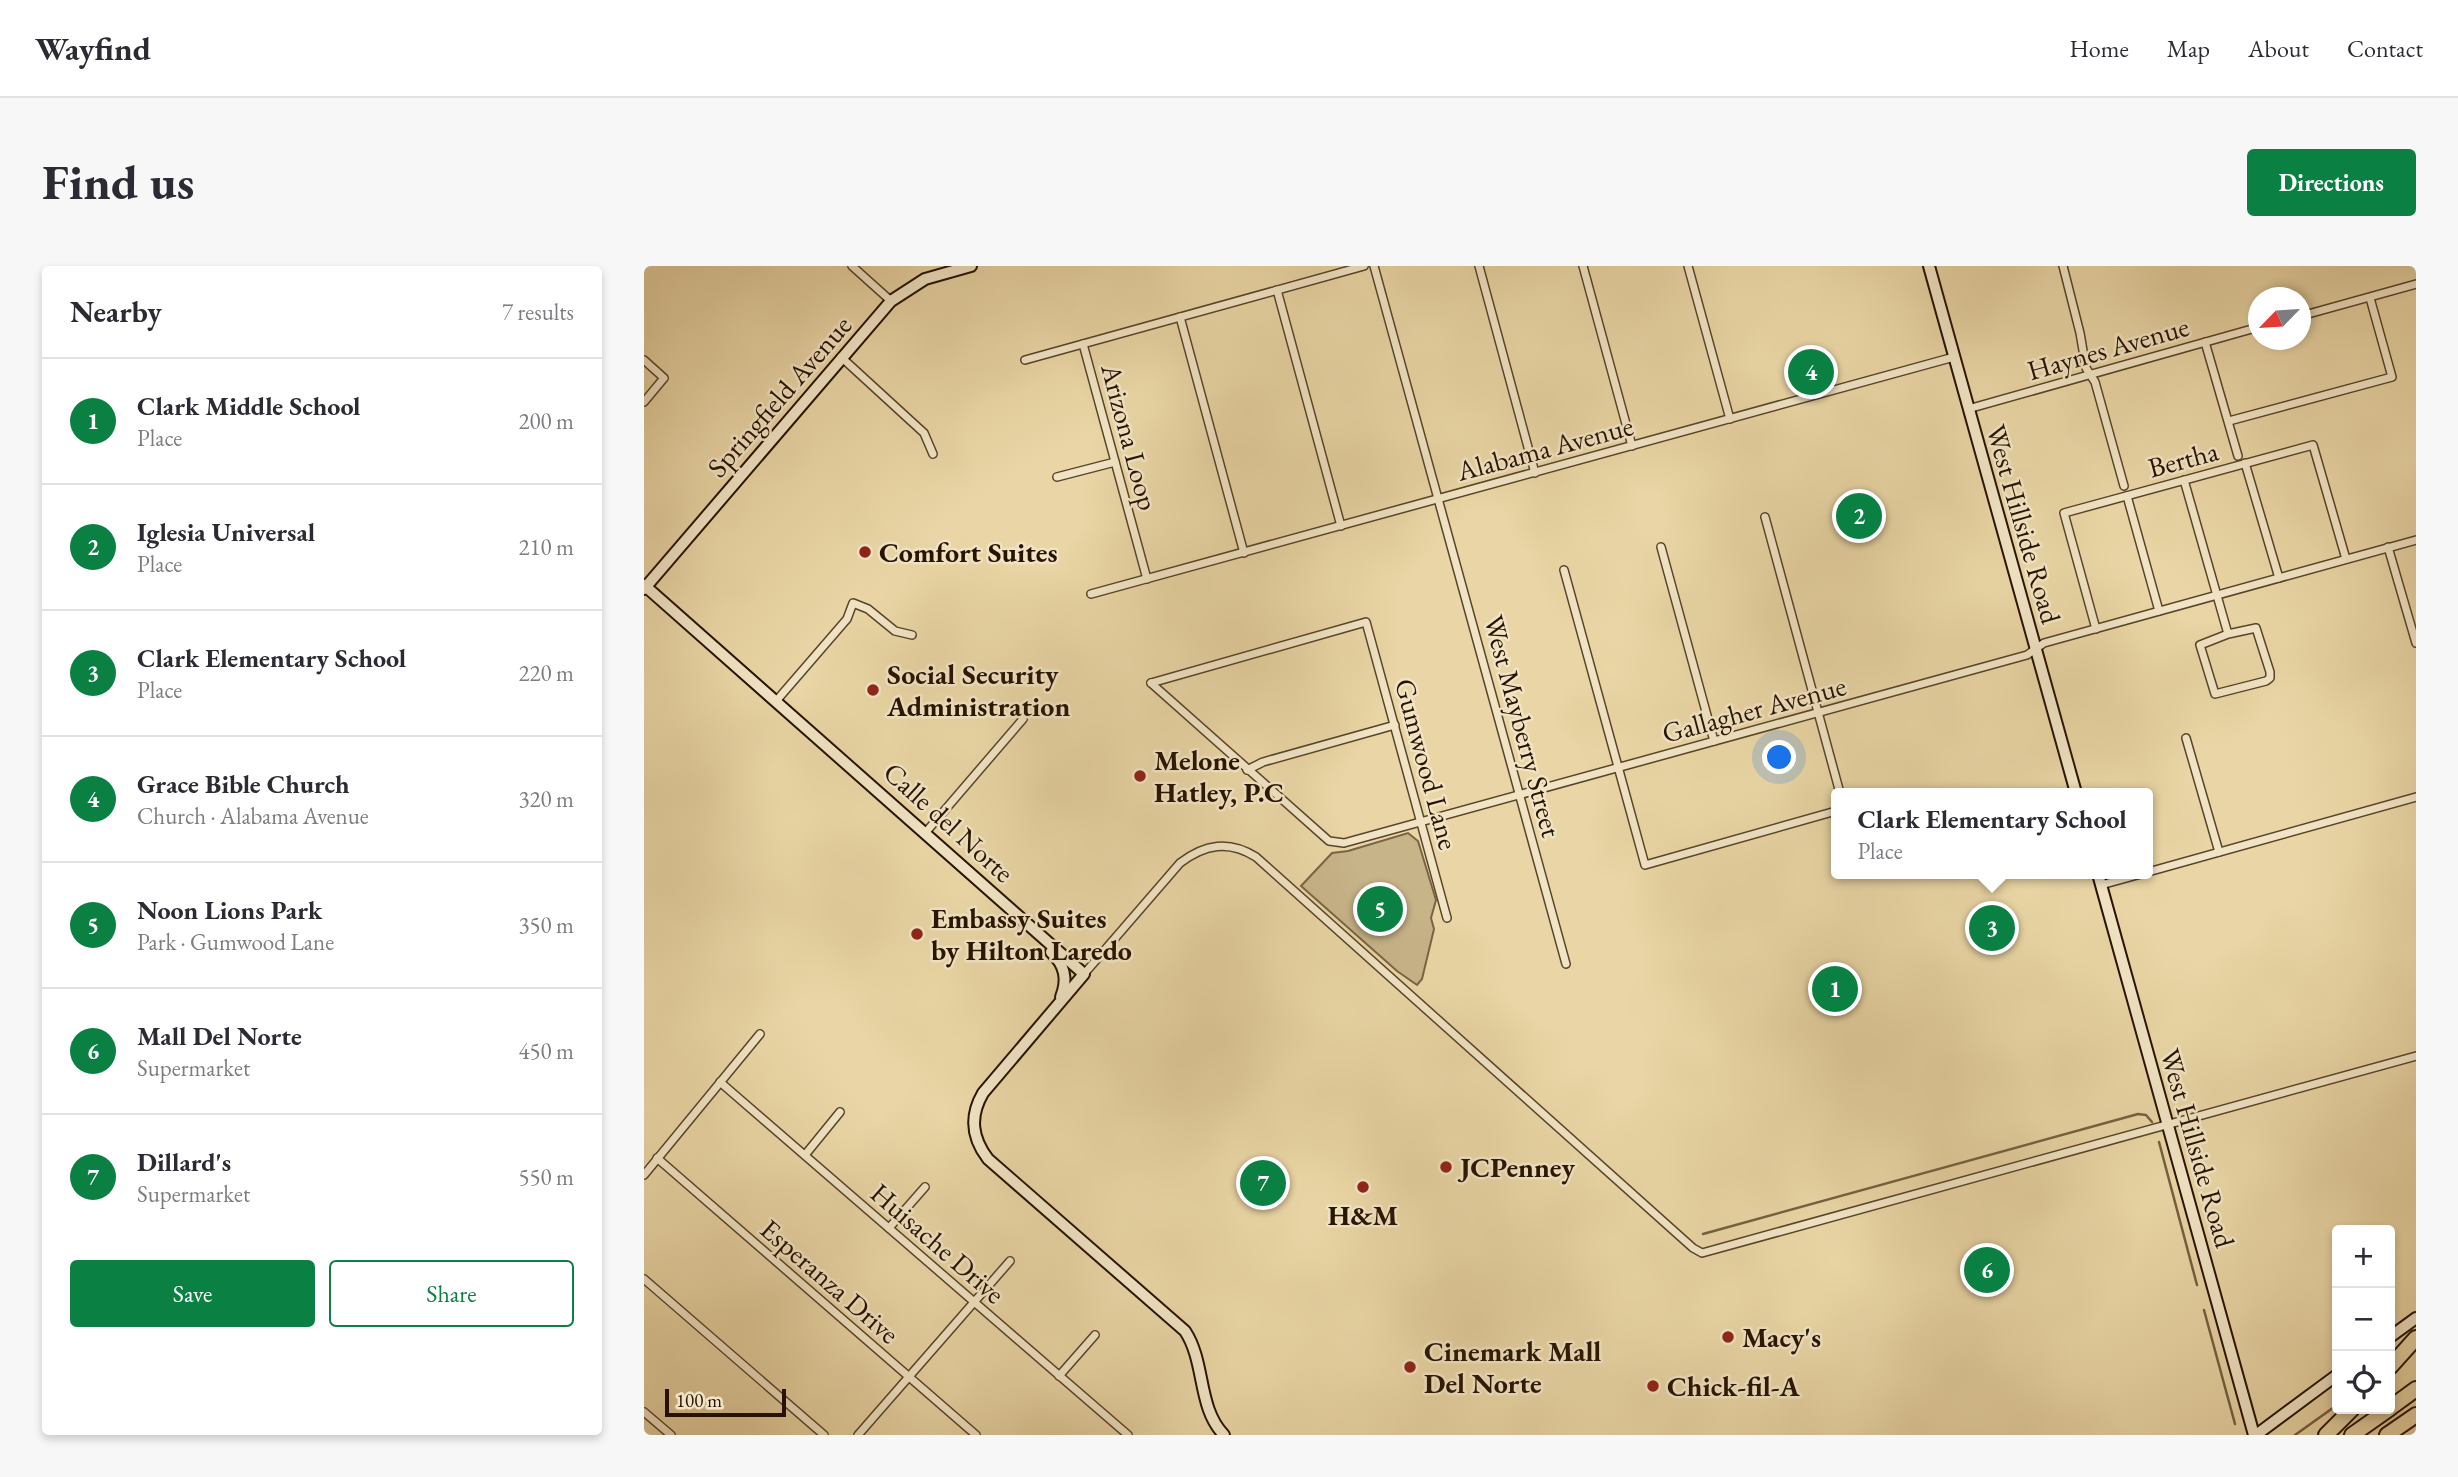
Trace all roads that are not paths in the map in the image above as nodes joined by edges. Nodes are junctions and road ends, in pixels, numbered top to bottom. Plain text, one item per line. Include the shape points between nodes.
1 (852, 266) edge
2 (971, 266) edge
3 (1364, 266) edge
4 (1374, 266) edge
5 (1479, 266) edge
6 (1583, 266) edge
7 (1688, 266) edge
8 (1929, 266) edge
9 (2063, 266) edge
10 (2416, 284) edge
11 (1277, 290) junction
12 (2370, 298) junction
13 (891, 301) junction
14 (2311, 313) edge
15 (1180, 317) junction
16 (2248, 330) edge
17 (2205, 342) junction
18 (1083, 344) junction
19 (841, 357) junction
20 (1954, 357) junction
21 (1025, 359) dead end
22 (644, 360) edge
23 (2091, 375) junction
24 (644, 402) edge
25 (1968, 409) junction
26 (1730, 419) junction
27 (2229, 421) junction
28 (1632, 446) junction
29 (933, 454) dead end
30 (2238, 456) dead end
31 (1115, 462) junction
32 (2245, 463) junction
33 (1535, 473) junction
34 (1057, 477) dead end
35 (2184, 480) junction
36 (2124, 486) dead end
37 (2127, 496) junction
38 (1438, 499) junction
39 (1765, 517) dead end
40 (1341, 526) junction
41 (2416, 540) edge
42 (1661, 547) dead end
43 (2388, 547) junction
44 (1244, 553) junction
45 (2346, 559) junction
46 (1564, 570) dead end
47 (2278, 578) junction
48 (1147, 579) junction
49 (645, 586) edge
50 (1091, 594) dead end
51 (2216, 595) junction
52 (2159, 611) junction
53 (2096, 629) junction
54 (2228, 634) junction
55 (912, 635) dead end
56 (2416, 643) edge
57 (2035, 649) junction
58 (1151, 683) joint
59 (777, 700) junction
60 (1817, 713) junction
61 (1023, 719) dead end
62 (1395, 726) junction
63 (2186, 738) dead end
64 (1714, 741) junction
65 (1618, 768) junction
66 (1247, 770) junction
67 (1839, 788) edge
68 (2075, 788) edge
69 (1520, 795) junction
70 (2416, 797) edge
71 (1831, 812) edge
72 (1421, 822) junction
73 (926, 832) junction
74 (2219, 852) junction
75 (2153, 871) edge
76 (2100, 879) edge
77 (1447, 918) dead end
78 (1032, 928) junction
79 (1566, 964) dead end
80 (1084, 974) junction
81 (1058, 1004) junction
82 (760, 1034) dead end
83 (2416, 1056) edge
84 (720, 1082) junction
85 (840, 1112) dead end
86 (2168, 1124) junction
87 (805, 1155) junction
88 (657, 1158) junction
89 (644, 1175) edge
90 (925, 1187) dead end
91 (889, 1228) junction
92 (1010, 1261) dead end
93 (644, 1279) edge
94 (973, 1302) junction
95 (2416, 1318) edge
96 (2395, 1333) edge
97 (1095, 1335) dead end
98 (2416, 1338) edge
99 (2395, 1361) edge
100 (1059, 1376) junction
101 (908, 1377) junction
102 (2332, 1380) edge
103 (2416, 1389) edge
104 (2395, 1404) edge
105 (644, 1412) edge
106 (2346, 1414) edge
107 (2381, 1414) edge
108 (2416, 1415) edge
109 (671, 1435) edge
110 (824, 1435) edge
111 (858, 1435) edge
112 (976, 1435) edge
113 (1128, 1435) edge
114 (1224, 1435) edge
115 (2255, 1435) edge
116 (2326, 1435) edge
117 (2352, 1435) edge
118 (2388, 1435) edge

1 - 13 street
2 - 13 street, Springfield Avenue via 925,279
3 - 11 street, Arizona Loop
4 - 38 street, West Mayberry Street
5 - 33 street
6 - 28 street
7 - 26 street
8 - 20 street, West Hillside Road
9 - 23 street
10 - 12 street
11 - 15 street, Arizona Loop
11 - 40 street
12 - 14 street
12 - 27 street via 2392,377
13 - 19 street, Springfield Avenue
15 - 18 street, Arizona Loop
15 - 44 street
16 - 17 street, Haynes Avenue
17 - 23 street, Haynes Avenue
17 - 27 street
18 - 21 street
18 - 31 street, Arizona Loop
19 - 29 street via 925,433
19 - 49 street, Springfield Avenue
20 - 25 street, West Hillside Road
20 - 26 street, Alabama Avenue
22 - 24 street via 664,378
23 - 25 street, Haynes Avenue
23 - 36 street
25 - 57 street, West Hillside Road
26 - 28 street, Alabama Avenue
27 - 30 street
28 - 33 street, Alabama Avenue
31 - 34 street
31 - 48 street, Arizona Loop
32 - 35 street, Bertha
32 - 45 street, Bertha via 2313,445
32 - 47 street
33 - 38 street, Alabama Avenue
35 - 37 street, Bertha
35 - 51 street
37 - 52 street
37 - 53 street, Bertha via 2064,513
38 - 40 street, Alabama Avenue
38 - 69 street, West Mayberry Street
39 - 60 street
40 - 44 street, Alabama Avenue
41 - 43 street, Gallagher Avenue
42 - 64 street
43 - 45 street, Gallagher Avenue
43 - 56 street
44 - 48 street, Alabama Avenue
45 - 47 street, Gallagher Avenue
46 - 65 street
47 - 51 street, Gallagher Avenue
48 - 50 street, Alabama Avenue
49 - 59 street, Calle del Norte
51 - 52 street, Gallagher Avenue
51 - 54 street
52 - 53 street, Gallagher Avenue
53 - 57 street, Gallagher Avenue
54 - 54 street via 2256,628 2270,678 2217,694 2200,645
55 - 59 street via 895,631 853,603 847,619
57 - 60 street, Gallagher Avenue via 2027,655
57 - 68 street, West Hillside Road
58 - 62 street, Gumwood Lane via 1366,622
58 - 66 street, Gallagher Avenue
59 - 73 street, Calle del Norte
60 - 64 street, Gallagher Avenue
60 - 67 street
61 - 73 street
62 - 66 street
62 - 72 street, Gumwood Lane
63 - 74 street
64 - 65 street, Gallagher Avenue
65 - 69 street, Gallagher Avenue
65 - 71 street via 1646,864
66 - 72 street, Gallagher Avenue via 1336,844
69 - 72 street, Gallagher Avenue
69 - 79 street, West Mayberry Street
70 - 74 street
72 - 77 street, Gumwood Lane
73 - 78 street, Calle del Norte
74 - 75 street
76 - 86 street, West Hillside Road
78 - 80 street, Calle del Norte
78 - 81 street via 1063,969 1066,985
80 - 81 street
80 - 86 street via 1180,863 1208,846 1246,851 1702,1252
81 - 114 street via 983,1093 973,1120 976,1140 988,1159 1185,1331 1194,1347 1209,1412
82 - 84 street
83 - 86 street
84 - 87 street, Huisache Drive
84 - 88 street
85 - 87 street
86 - 115 street, West Hillside Road
87 - 91 street, Huisache Drive
88 - 89 street
88 - 101 street, Esperanza Drive
90 - 91 street
91 - 94 street, Huisache Drive
92 - 94 street
93 - 110 street
94 - 100 street, Huisache Drive
94 - 101 street
95 - 96 street
97 - 100 street
98 - 99 highway
100 - 113 street, Huisache Drive
101 - 111 street
101 - 112 street, Esperanza Drive
102 - 115 street
103 - 104 highway
105 - 109 street
106 - 116 highway
107 - 117 highway
108 - 118 highway

